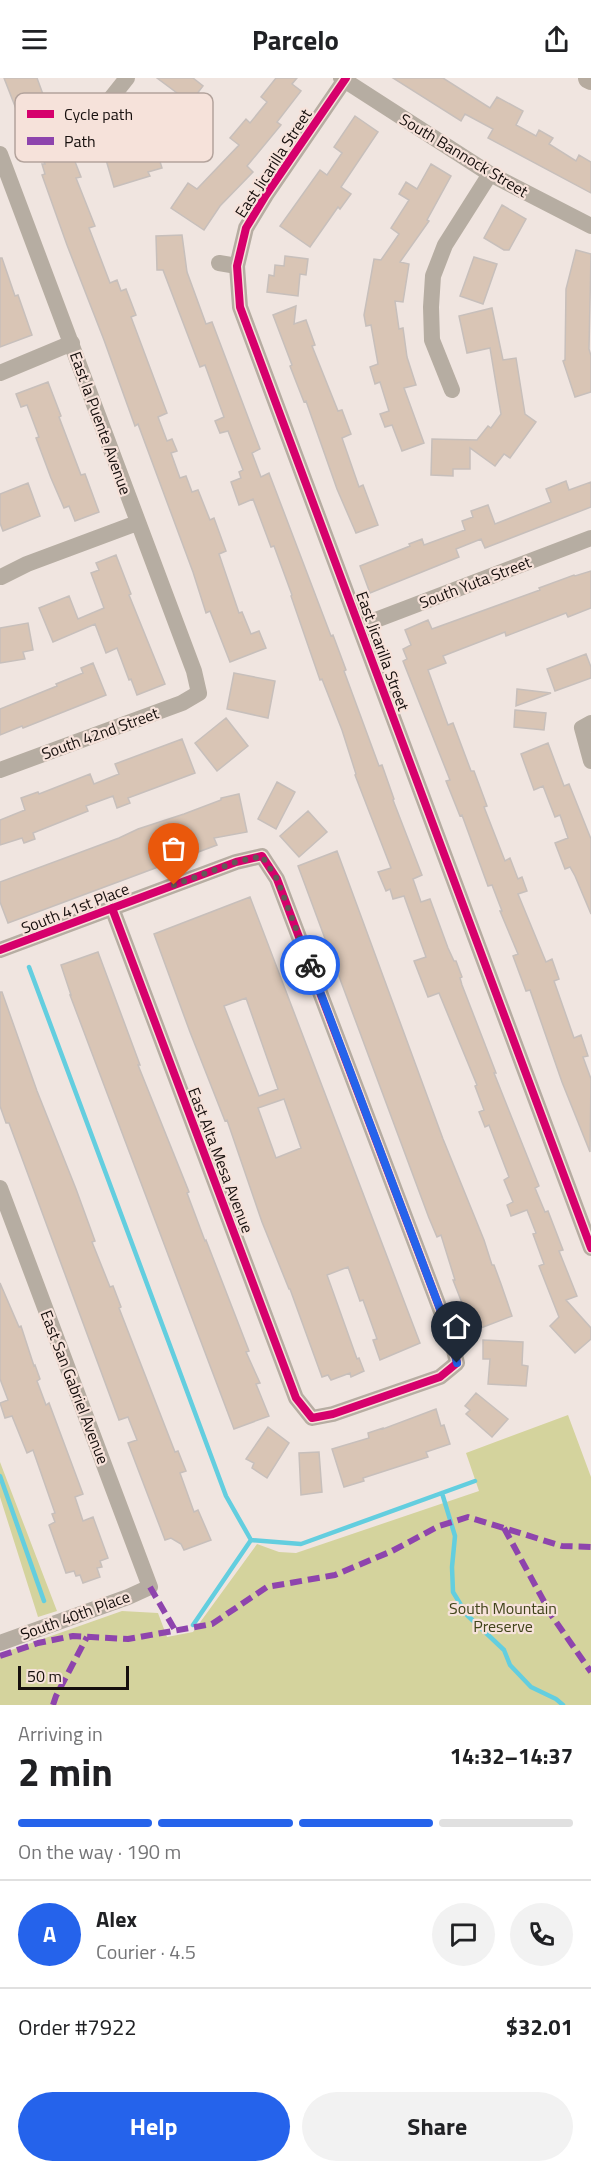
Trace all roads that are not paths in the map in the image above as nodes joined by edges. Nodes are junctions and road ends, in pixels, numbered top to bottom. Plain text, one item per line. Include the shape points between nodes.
1 (127, 78) edge
2 (344, 79) edge
3 (115, 93) edge
4 (0, 154) edge
5 (490, 174) junction
6 (591, 226) edge
7 (219, 263) dead end
8 (237, 266) junction
9 (72, 343) junction
10 (0, 373) edge
11 (452, 390) dead end
12 (137, 523) junction
13 (591, 538) edge
14 (1, 577) edge
15 (360, 626) junction
16 (199, 693) joint
17 (587, 726) edge
18 (591, 761) edge
19 (0, 770) edge
20 (112, 908) junction
21 (0, 950) edge
22 (0, 1188) edge
23 (591, 1248) edge
24 (312, 1418) joint
25 (150, 1587) joint
26 (0, 1643) edge

1 - 3 street
2 - 5 street, South Bannock Street
2 - 8 street, East Jicarilla Street via 246,228
4 - 9 street, East la Puente Avenue
5 - 6 street, South Bannock Street
5 - 11 street via 445,244 433,276 432,340
7 - 8 street
8 - 15 street, East Jicarilla Street via 240,307
9 - 10 street
9 - 12 street, East la Puente Avenue
12 - 14 street
12 - 16 street, East la Puente Avenue
13 - 15 street, South Yuta Street
15 - 23 street, East Jicarilla Street
16 - 19 street, South 42nd Street via 182,703
17 - 18 street
20 - 21 street, South 41st Place
20 - 24 street, East Alta Mesa Avenue via 297,1398
20 - 24 street, South 41st Place via 262,856 277,879 451,1338 457,1363 440,1377
22 - 25 street, East San Gabriel Avenue
25 - 26 street, South 40th Place

